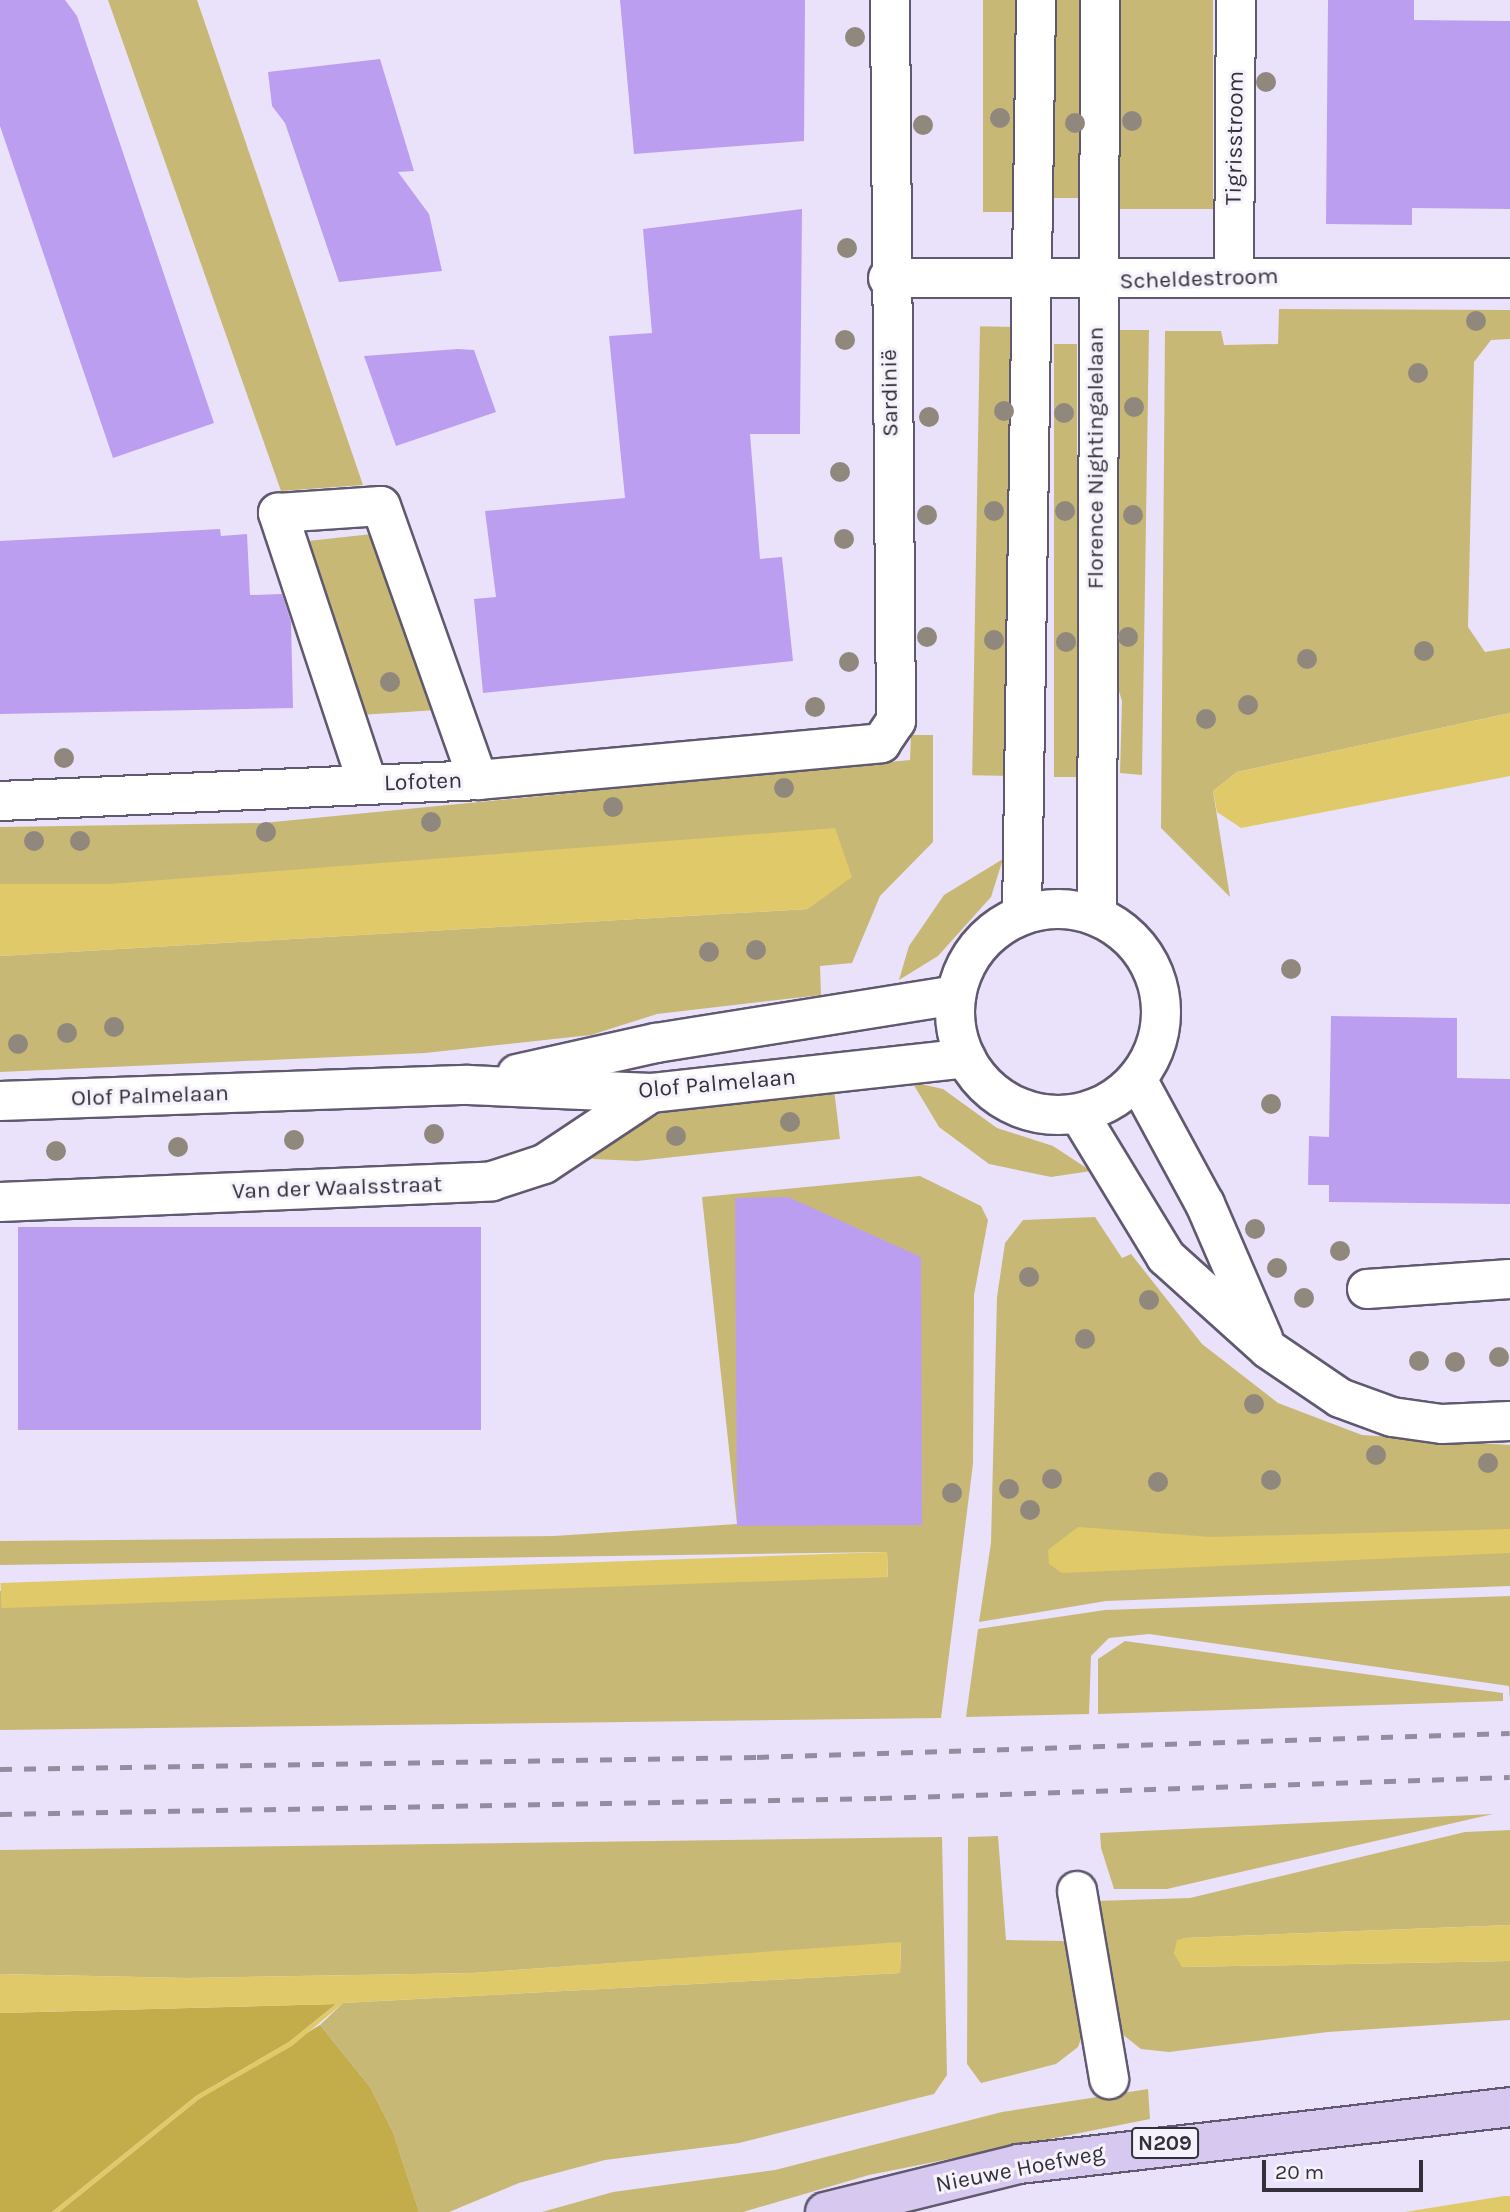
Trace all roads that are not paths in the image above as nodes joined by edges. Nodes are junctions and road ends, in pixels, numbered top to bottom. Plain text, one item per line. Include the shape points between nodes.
1 (890, 0) edge
2 (1036, 0) edge
3 (1100, 0) edge
4 (1236, 0) edge
5 (1234, 275) junction
6 (888, 278) junction
7 (1510, 278) edge
8 (1031, 281) junction
9 (1097, 283) junction
10 (845, 750) joint
11 (478, 780) junction
12 (368, 785) junction
13 (0, 801) edge
14 (1021, 915) junction
15 (1097, 916) junction
16 (956, 995) junction
17 (966, 1058) junction
18 (1137, 1079) junction
19 (468, 1085) junction
20 (651, 1094) junction
21 (0, 1101) edge
22 (1079, 1114) junction
23 (0, 1202) edge
24 (1510, 1279) edge
25 (1367, 1289) dead end
26 (1268, 1349) junction
27 (1510, 1421) edge
28 (1077, 1891) dead end
29 (1109, 2079) dead end
30 (1510, 2107) edge
31 (825, 2212) edge

1 - 6 street, Sardinië
2 - 8 street
3 - 9 street, Florence Nightingalelaan
4 - 5 street, Tigrisstroom
5 - 7 street, Scheldestroom
5 - 9 street, Scheldestroom
6 - 8 street, Scheldestroom
6 - 10 street, Sardinië via 896,722 881,743
8 - 9 street, Scheldestroom
8 - 14 street
9 - 15 street, Florence Nightingalelaan
10 - 11 street, Lofoten
11 - 12 street, Lofoten
11 - 12 street via 381,506 278,513
12 - 13 street, Lofoten
14 - 15 street via 1072,909
14 - 16 street via 972,955
15 - 18 street via 1136,945 1158,988 1159,1036
16 - 17 street
16 - 19 street, Olof Palmelaan via 656,1043
17 - 20 street, Olof Palmelaan
17 - 22 street via 985,1086 1013,1105 1045,1115
18 - 22 street via 1101,1107
18 - 26 street via 1205,1204
19 - 20 street, Olof Palmelaan
19 - 21 street, Olof Palmelaan
20 - 23 street, Van der Waalsstraat via 544,1164 492,1181
22 - 26 street via 1166,1257
24 - 25 street
26 - 27 street via 1340,1398 1392,1417 1442,1424
28 - 29 street
30 - 31 main road, Nieuwe Hoefweg / N209 via 1019,2164

